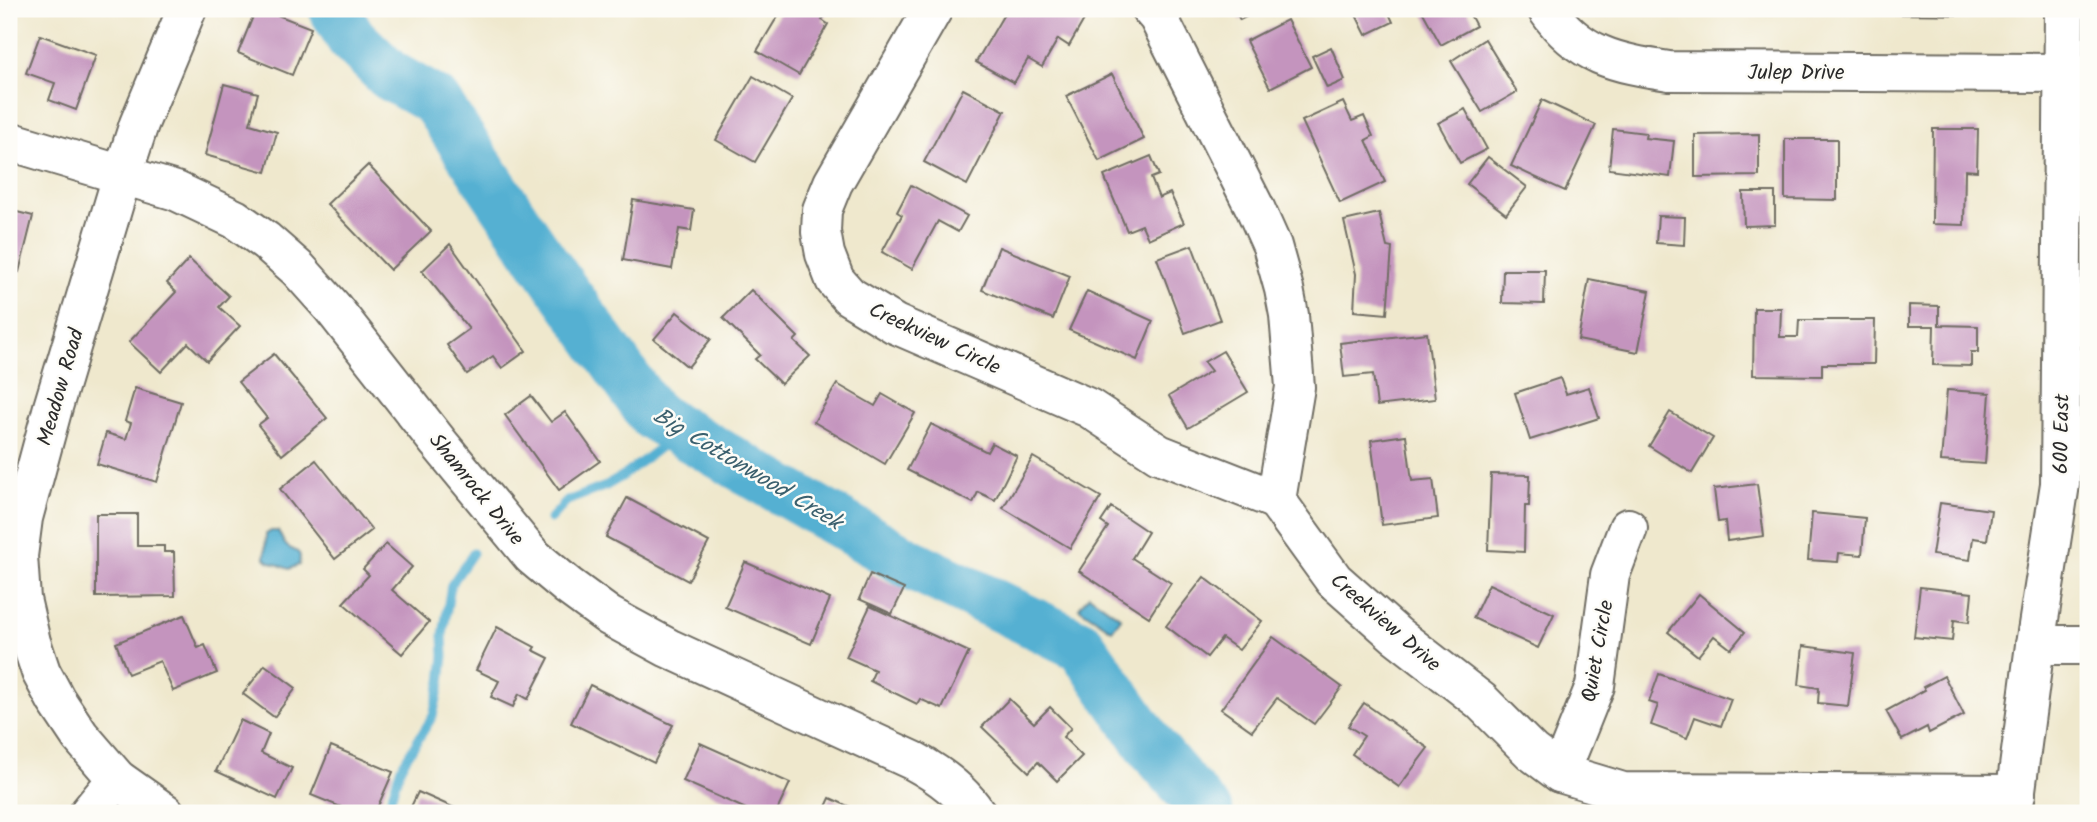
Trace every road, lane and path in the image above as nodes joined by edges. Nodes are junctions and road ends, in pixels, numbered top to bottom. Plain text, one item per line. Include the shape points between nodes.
1 (187, 9) edge
2 (933, 9) edge
3 (1151, 9) edge
4 (1547, 9) edge
5 (2064, 9) edge
6 (2065, 73) junction
7 (9, 141) edge
8 (122, 173) junction
9 (2075, 340) edge
10 (1276, 500) junction
11 (1628, 528) dead end
12 (2035, 645) junction
13 (2088, 645) edge
14 (1560, 772) junction
15 (117, 779) junction
16 (2015, 804) edge
17 (89, 813) edge
18 (165, 813) edge
19 (976, 813) edge

1 - 8 street, Meadow Road
2 - 10 street, Creekview Circle via 833,183 822,211 825,254 835,280 849,296 895,324 1089,408 1159,454
3 - 10 street via 1255,208 1284,289 1295,387
4 - 6 street, Julep Drive via 1559,26 1596,55 1669,71
5 - 6 street, 600 East
6 - 9 street, 600 East
7 - 8 street, Shamrock Drive
8 - 15 street, Meadow Road via 53,407 23,518 18,556 21,599 41,672 80,736
8 - 19 street, Shamrock Drive via 223,212 298,269 532,556 568,586 609,616 668,648 941,776
9 - 12 street, 600 East via 2060,484
10 - 14 street, Creekview Drive via 1334,580
11 - 14 street, Quiet Circle via 1610,575 1595,686
12 - 13 street
12 - 16 street, 600 East
14 - 16 street, Creekview Drive via 1623,792
15 - 17 street
15 - 18 street, Meadow Road

